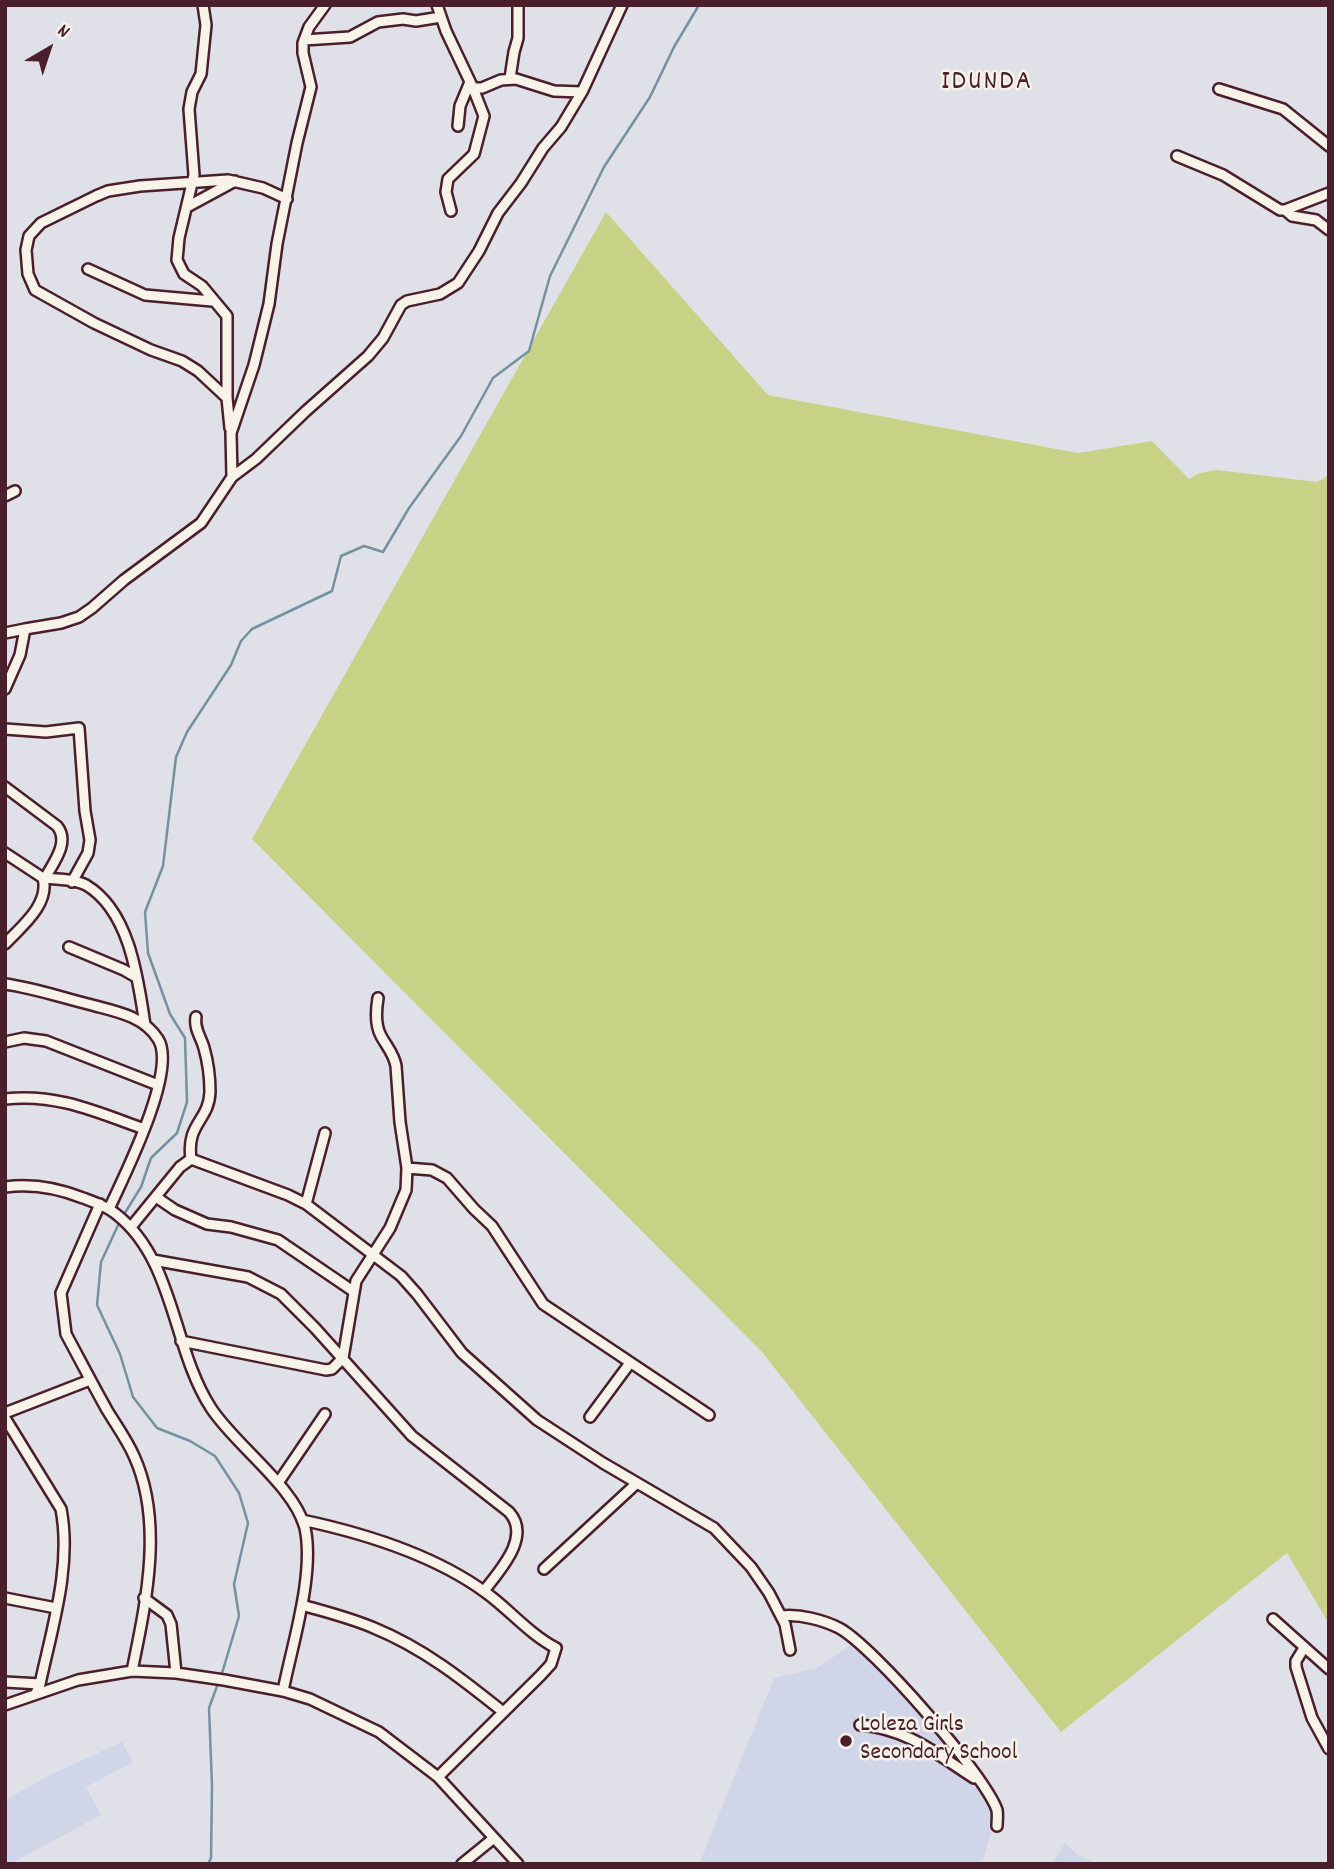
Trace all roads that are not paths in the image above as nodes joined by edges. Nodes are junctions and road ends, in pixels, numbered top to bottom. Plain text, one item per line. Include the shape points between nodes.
1 (203, 5) edge
2 (326, 5) edge
3 (437, 5) edge
4 (518, 5) edge
5 (622, 5) edge
6 (441, 17) junction
7 (304, 40) junction
8 (510, 78) junction
9 (471, 85) junction
10 (1219, 89) dead end
11 (582, 92) junction
12 (458, 127) dead end
13 (1329, 146) edge
14 (1177, 156) dead end
15 (235, 181) junction
16 (193, 183) junction
17 (1329, 192) edge
18 (287, 199) junction
19 (187, 207) junction
20 (1285, 210) junction
21 (451, 211) dead end
22 (1329, 230) edge
23 (88, 269) dead end
24 (212, 300) junction
25 (227, 398) junction
26 (231, 433) junction
27 (232, 477) junction
28 (26, 629) junction
29 (5, 634) edge
30 (5, 689) edge
31 (5, 729) edge
32 (5, 787) edge
33 (10, 856) edge
34 (5, 866) edge
35 (44, 878) junction
36 (72, 882) junction
37 (5, 944) edge
38 (69, 947) dead end
39 (136, 977) junction
40 (5, 984) edge
41 (378, 998) dead end
42 (196, 1017) dead end
43 (145, 1025) junction
44 (5, 1042) edge
45 (158, 1085) junction
46 (5, 1099) edge
47 (144, 1129) junction
48 (325, 1133) dead end
49 (191, 1159) junction
50 (407, 1168) junction
51 (5, 1187) edge
52 (156, 1197) junction
53 (306, 1204) junction
54 (108, 1209) junction
55 (131, 1227) junction
56 (374, 1254) junction
57 (153, 1260) junction
58 (353, 1292) junction
59 (181, 1340) junction
60 (343, 1358) junction
61 (630, 1363) junction
62 (90, 1380) junction
63 (326, 1414) dead end
64 (709, 1415) dead end
65 (5, 1416) edge
66 (590, 1417) dead end
67 (278, 1483) junction
68 (637, 1483) junction
69 (302, 1520) junction
70 (544, 1569) dead end
71 (484, 1591) junction
72 (5, 1598) edge
73 (144, 1598) junction
74 (302, 1605) junction
75 (56, 1608) junction
76 (782, 1616) junction
77 (1273, 1619) dead end
78 (1304, 1648) junction
79 (790, 1650) dead end
80 (1329, 1669) edge
81 (132, 1671) junction
82 (176, 1673) junction
83 (5, 1682) edge
84 (38, 1688) junction
85 (283, 1691) junction
86 (5, 1704) edge
87 (502, 1711) junction
88 (860, 1725) dead end
89 (1329, 1749) edge
90 (438, 1777) junction
91 (980, 1783) junction
92 (997, 1826) dead end
93 (494, 1839) junction
94 (462, 1864) edge
95 (518, 1864) edge

1 - 16 street via 201,74 189,109
2 - 7 street
3 - 6 street
4 - 8 street via 518,38
5 - 11 street
6 - 7 street via 384,20 350,37
6 - 9 street
7 - 18 street via 311,87
8 - 9 street via 482,88
8 - 11 street via 554,91
9 - 12 street via 460,106
9 - 21 street via 484,116 474,154 448,179
10 - 13 street via 1283,109
11 - 27 street via 501,207 458,283 440,294 401,305 383,338 360,365
14 - 20 street via 1223,175
15 - 16 street
15 - 18 street
15 - 19 street
16 - 19 street
16 - 25 street via 108,191 41,223 29,236 27,274 35,290 47,298 182,361
17 - 20 street
18 - 26 street via 269,304
19 - 24 street via 177,260 184,274
20 - 22 street via 1292,216 1316,220
23 - 24 street via 145,295
24 - 25 street via 228,322
25 - 26 street
26 - 27 street
27 - 28 street via 201,523 92,608 61,623
28 - 29 street
28 - 30 street
31 - 36 street via 46,732 79,728 90,840
32 - 35 street via 63,833 63,843
33 - 34 street
33 - 35 street
35 - 36 street
35 - 37 street via 44,900
36 - 39 street via 86,885 98,895 122,927
38 - 39 street
39 - 43 street
40 - 43 street via 45,991
41 - 50 street via 379,1033 395,1057
42 - 49 street via 210,1094 208,1107 191,1133
43 - 45 street via 159,1041 163,1055
44 - 45 street via 24,1038 46,1041
45 - 47 street
46 - 47 street via 51,1098
47 - 54 street
48 - 53 street
49 - 52 street
49 - 53 street
50 - 56 street via 395,1219
50 - 61 street via 432,1170 447,1178 492,1226 543,1304
51 - 54 street via 44,1186
52 - 55 street
52 - 58 street via 207,1224 278,1240
53 - 56 street
54 - 55 street
54 - 62 street via 61,1293 66,1334
55 - 57 street
56 - 58 street via 359,1273
56 - 68 street via 409,1284 462,1353 511,1398 551,1430
57 - 59 street
57 - 60 street via 223,1271 268,1286 294,1305
58 - 60 street
59 - 60 street via 326,1370
59 - 67 street via 211,1409
60 - 71 street via 412,1436 514,1518 513,1548
61 - 64 street
61 - 66 street
62 - 65 street
62 - 73 street via 134,1456 143,1483 150,1536
63 - 67 street
65 - 75 street via 61,1509 64,1551
67 - 69 street
68 - 70 street
68 - 76 street via 722,1535 751,1567
69 - 71 street via 397,1547
69 - 74 street via 307,1562
71 - 87 street via 556,1648 551,1664
72 - 75 street
73 - 81 street
73 - 82 street via 167,1615 171,1624
74 - 85 street
74 - 87 street via 408,1644
75 - 84 street
76 - 79 street
76 - 91 street via 810,1618 839,1628 869,1652 938,1727
77 - 78 street
78 - 80 street
78 - 89 street via 1296,1667 1312,1718
81 - 82 street
81 - 84 street
82 - 85 street
83 - 84 street
84 - 86 street
85 - 90 street via 379,1732
87 - 90 street
88 - 91 street via 888,1728 911,1738
90 - 93 street
91 - 92 street via 996,1810
93 - 94 street
93 - 95 street

